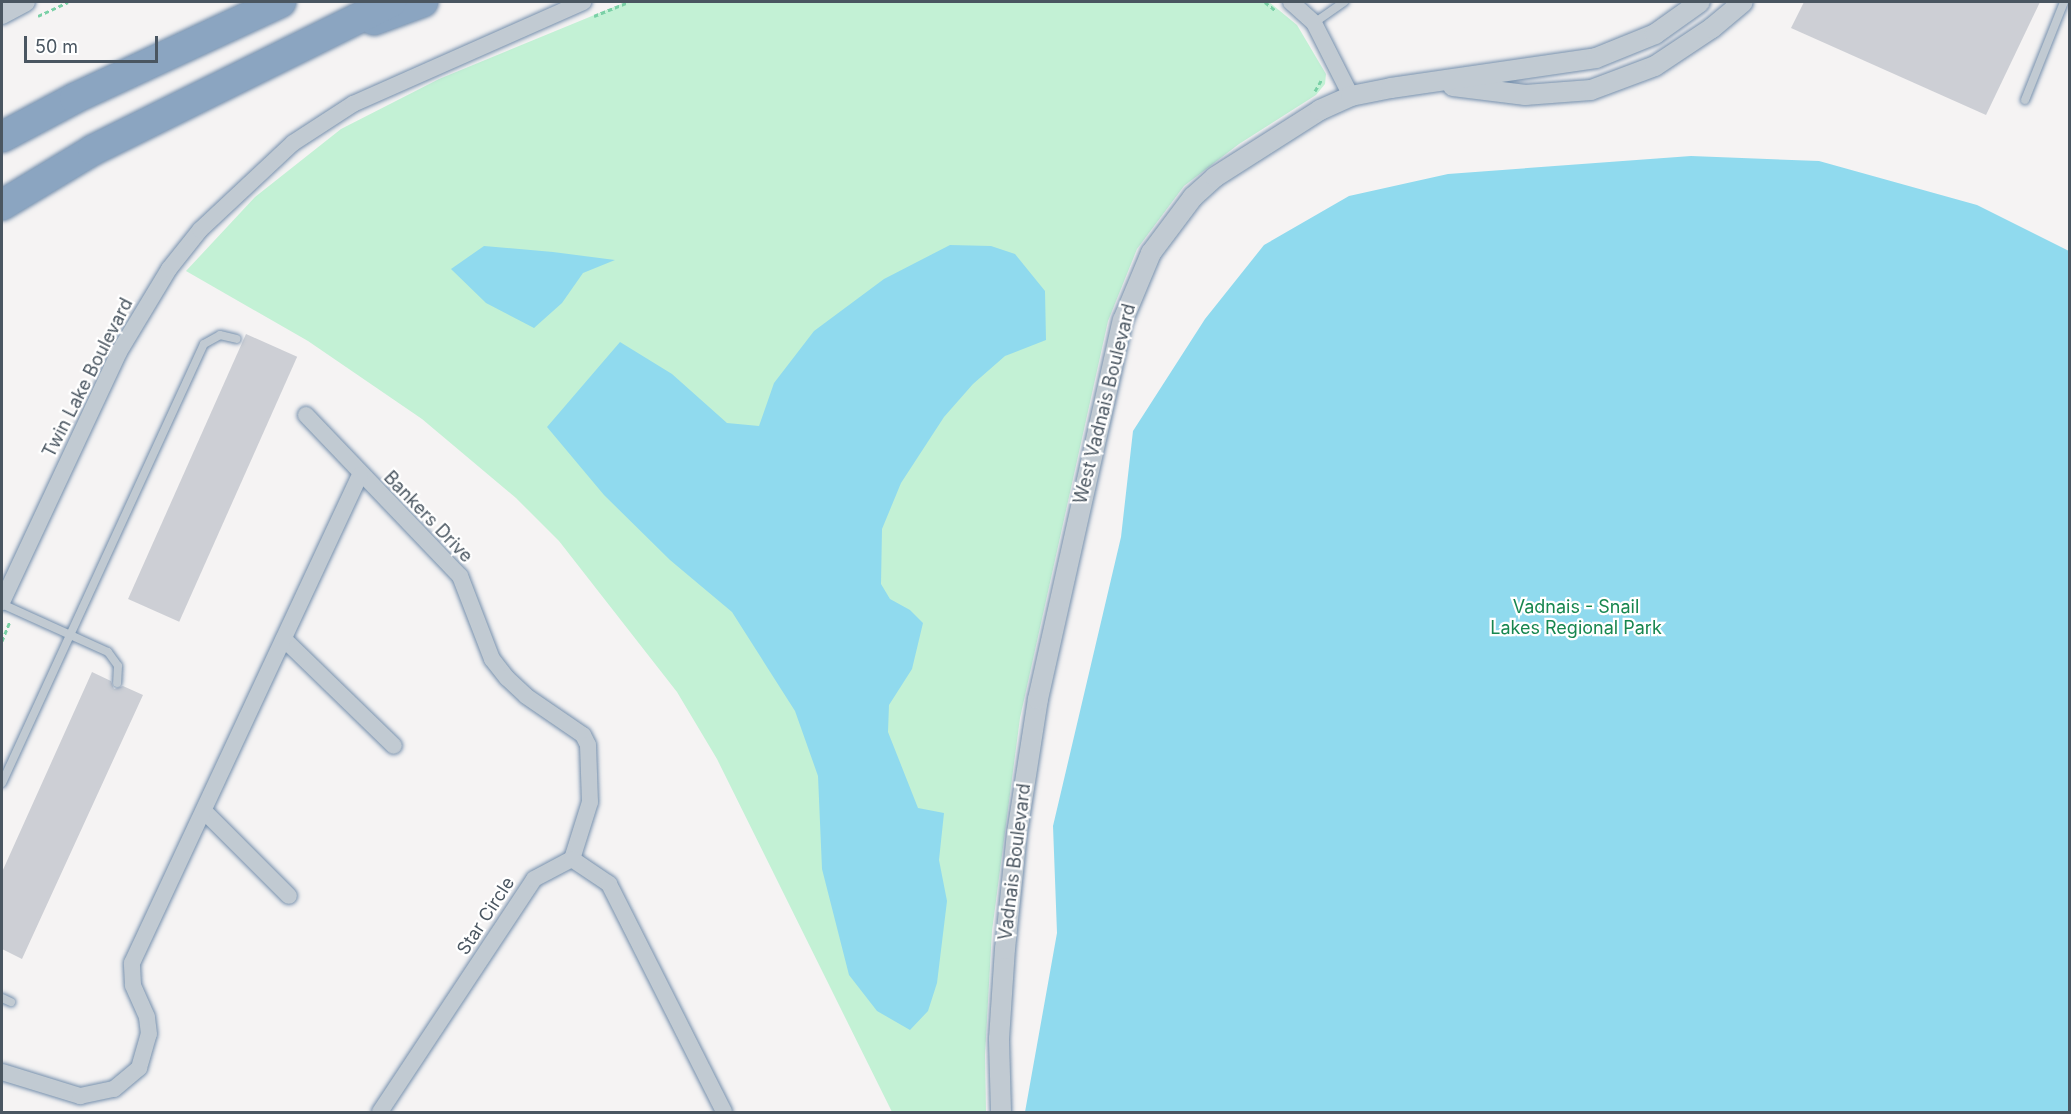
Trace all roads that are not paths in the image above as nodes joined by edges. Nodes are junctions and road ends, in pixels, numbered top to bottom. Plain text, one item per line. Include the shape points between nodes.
1 (26, 2) edge
2 (236, 2) edge
3 (281, 2) edge
4 (391, 2) edge
5 (423, 2) edge
6 (1291, 2) edge
7 (1344, 2) edge
8 (1700, 2) edge
9 (1743, 2) edge
10 (2064, 2) edge
11 (586, 9) edge
12 (2, 14) edge
13 (1314, 23) junction
14 (252, 68) junction
15 (1435, 83) junction
16 (1351, 96) junction
17 (2025, 100) dead end
18 (2, 137) edge
19 (2, 205) edge
20 (237, 339) dead end
21 (306, 415) dead end
22 (360, 475) junction
23 (6, 606) edge
24 (1055, 613) joint
25 (70, 635) junction
26 (284, 639) junction
27 (117, 683) dead end
28 (394, 746) dead end
29 (2, 783) edge
30 (204, 811) junction
31 (572, 859) junction
32 (289, 896) dead end
33 (2, 998) edge
34 (11, 1002) dead end
35 (2, 1072) edge
36 (380, 1113) edge
37 (724, 1113) edge
38 (1001, 1113) edge

1 - 12 street
2 - 18 highway
3 - 18 highway via 75,98
4 - 14 highway
5 - 14 highway
6 - 13 street
7 - 13 lane
8 - 15 street, West Vadnais Boulevard via 1680,18 1624,49 1596,58
9 - 15 street, West Vadnais Boulevard via 1654,66 1591,90 1525,94
10 - 17 lane
11 - 23 street, Twin Lake Boulevard via 353,104 293,143 200,230 169,269 119,352
13 - 16 street
14 - 19 highway via 93,150
15 - 16 street, West Vadnais Boulevard
16 - 24 street, West Vadnais Boulevard via 1309,116 1215,177 1193,197 1151,252 1123,320
20 - 25 lane via 220,335 204,344
21 - 22 street
22 - 26 street, Bankers Drive
22 - 31 street, Bankers Drive via 460,576 492,659 507,678 583,735 588,745 590,802
23 - 25 lane
24 - 38 street, Vadnais Boulevard via 1017,833 999,1039
25 - 27 lane via 108,652 118,666
25 - 29 lane
26 - 28 street
26 - 30 street, Bankers Drive
30 - 32 street
30 - 35 street, Bankers Drive via 132,963 130,974 147,1017 149,1034 138,1068 114,1089 80,1096
31 - 36 street, Star Circle via 534,879
31 - 37 street via 609,884
33 - 34 lane

